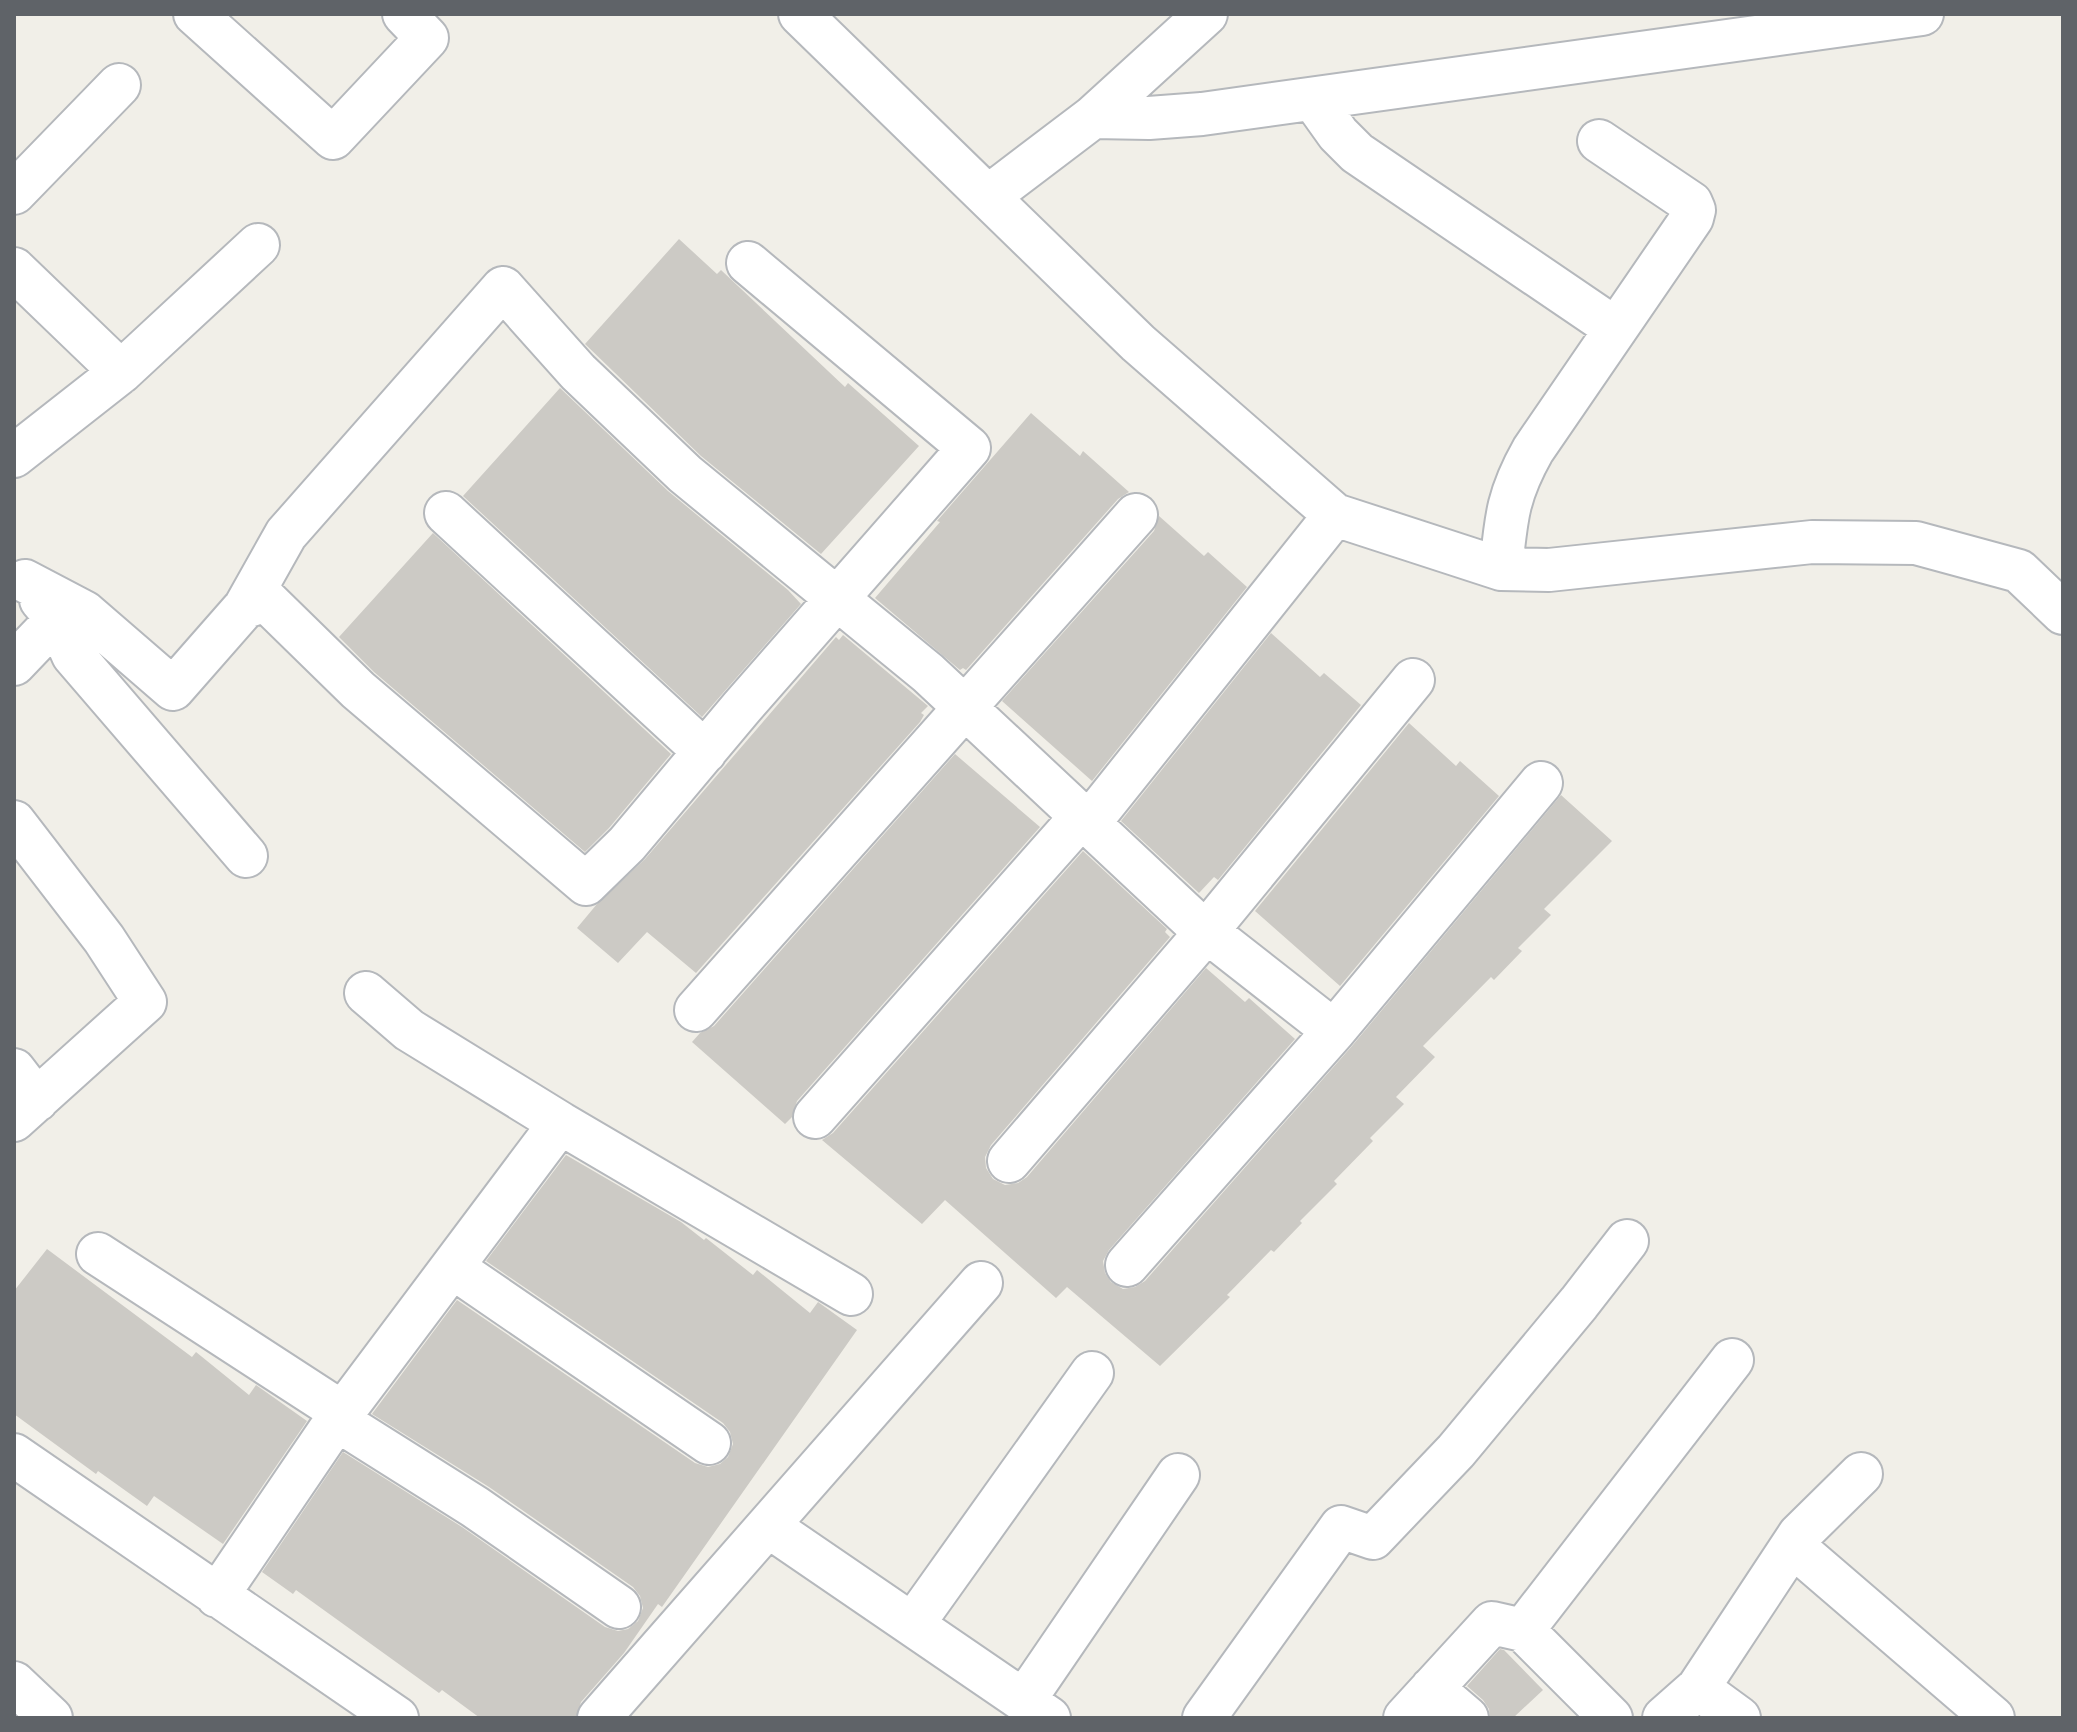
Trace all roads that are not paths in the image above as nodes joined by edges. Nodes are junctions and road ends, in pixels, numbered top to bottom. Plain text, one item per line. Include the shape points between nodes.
1 (195, 14) edge
2 (800, 14) edge
3 (1206, 14) edge
4 (1922, 14) edge
5 (428, 22) edge
6 (119, 85) dead end
7 (1313, 99) junction
8 (1093, 117) junction
9 (1599, 141) dead end
10 (14, 193) edge
11 (989, 196) junction
12 (258, 245) dead end
13 (748, 263) dead end
14 (14, 269) edge
15 (1616, 329) junction
16 (121, 372) junction
17 (14, 456) edge
18 (446, 513) dead end
19 (1136, 515) dead end
20 (1335, 515) junction
21 (1501, 569) junction
22 (20, 574) edge
23 (838, 597) junction
24 (245, 607) junction
25 (2063, 613) edge
26 (57, 619) junction
27 (14, 664) edge
28 (1413, 680) dead end
29 (965, 707) junction
30 (705, 752) junction
31 (1541, 783) dead end
32 (1085, 819) junction
33 (14, 822) edge
34 (246, 856) dead end
35 (1207, 931) junction
36 (366, 993) dead end
37 (696, 1010) dead end
38 (1334, 1031) junction
39 (22, 1097) edge
40 (815, 1117) dead end
41 (560, 1123) junction
42 (1009, 1161) dead end
43 (1627, 1241) dead end
44 (98, 1254) dead end
45 (1127, 1265) dead end
46 (452, 1267) junction
47 (981, 1283) dead end
48 (851, 1294) dead end
49 (1732, 1360) dead end
50 (1092, 1373) dead end
51 (340, 1417) junction
52 (709, 1443) dead end
53 (14, 1455) edge
54 (1861, 1474) dead end
55 (1178, 1475) dead end
56 (768, 1526) junction
57 (1793, 1546) junction
58 (217, 1596) junction
59 (619, 1607) dead end
60 (913, 1624) junction
61 (1523, 1630) junction
62 (14, 1683) edge
63 (1698, 1688) junction
64 (1419, 1703) edge
65 (1037, 1709) edge
66 (51, 1718) edge
67 (397, 1718) edge
68 (599, 1718) edge
69 (1204, 1718) edge
70 (1467, 1718) edge
71 (1611, 1718) edge
72 (1664, 1718) edge
73 (1739, 1718) edge
74 (1993, 1718) edge

1 - 5 street via 333,138
2 - 11 street
3 - 8 street
4 - 7 street
6 - 10 street
7 - 8 street via 1202,114
7 - 15 street via 1357,153
8 - 11 street
9 - 15 street via 1694,210
11 - 20 street via 1138,343
12 - 16 street
13 - 23 street via 969,448
14 - 16 street
15 - 21 street via 1516,480
16 - 17 street
18 - 30 street
19 - 29 street
20 - 21 street
20 - 32 street
21 - 25 street via 1549,570 1812,542 1916,543 2019,571
22 - 24 street via 84,612 173,689
22 - 26 street
23 - 24 street via 685,474 578,372 503,288 286,534
23 - 29 street
23 - 30 street
24 - 30 street via 266,600 358,690 586,884
26 - 27 street
26 - 34 street via 73,655
28 - 35 street
29 - 32 street
29 - 37 street
31 - 38 street
32 - 35 street
32 - 40 street
33 - 39 street via 145,1002
35 - 38 street
35 - 42 street
36 - 41 street via 409,1030
38 - 45 street
41 - 46 street
41 - 48 street
43 - 69 street via 1456,1451 1373,1538 1341,1527
44 - 51 street
46 - 51 street
46 - 52 street
47 - 56 street
49 - 61 street
50 - 60 street
51 - 58 street
51 - 59 street
53 - 58 street
54 - 57 street
55 - 65 street
56 - 60 street
56 - 68 street
57 - 63 street
57 - 74 street
58 - 67 street
60 - 65 street
61 - 64 street via 1492,1623
61 - 71 street
62 - 66 street
63 - 72 street
63 - 73 street
64 - 70 street

